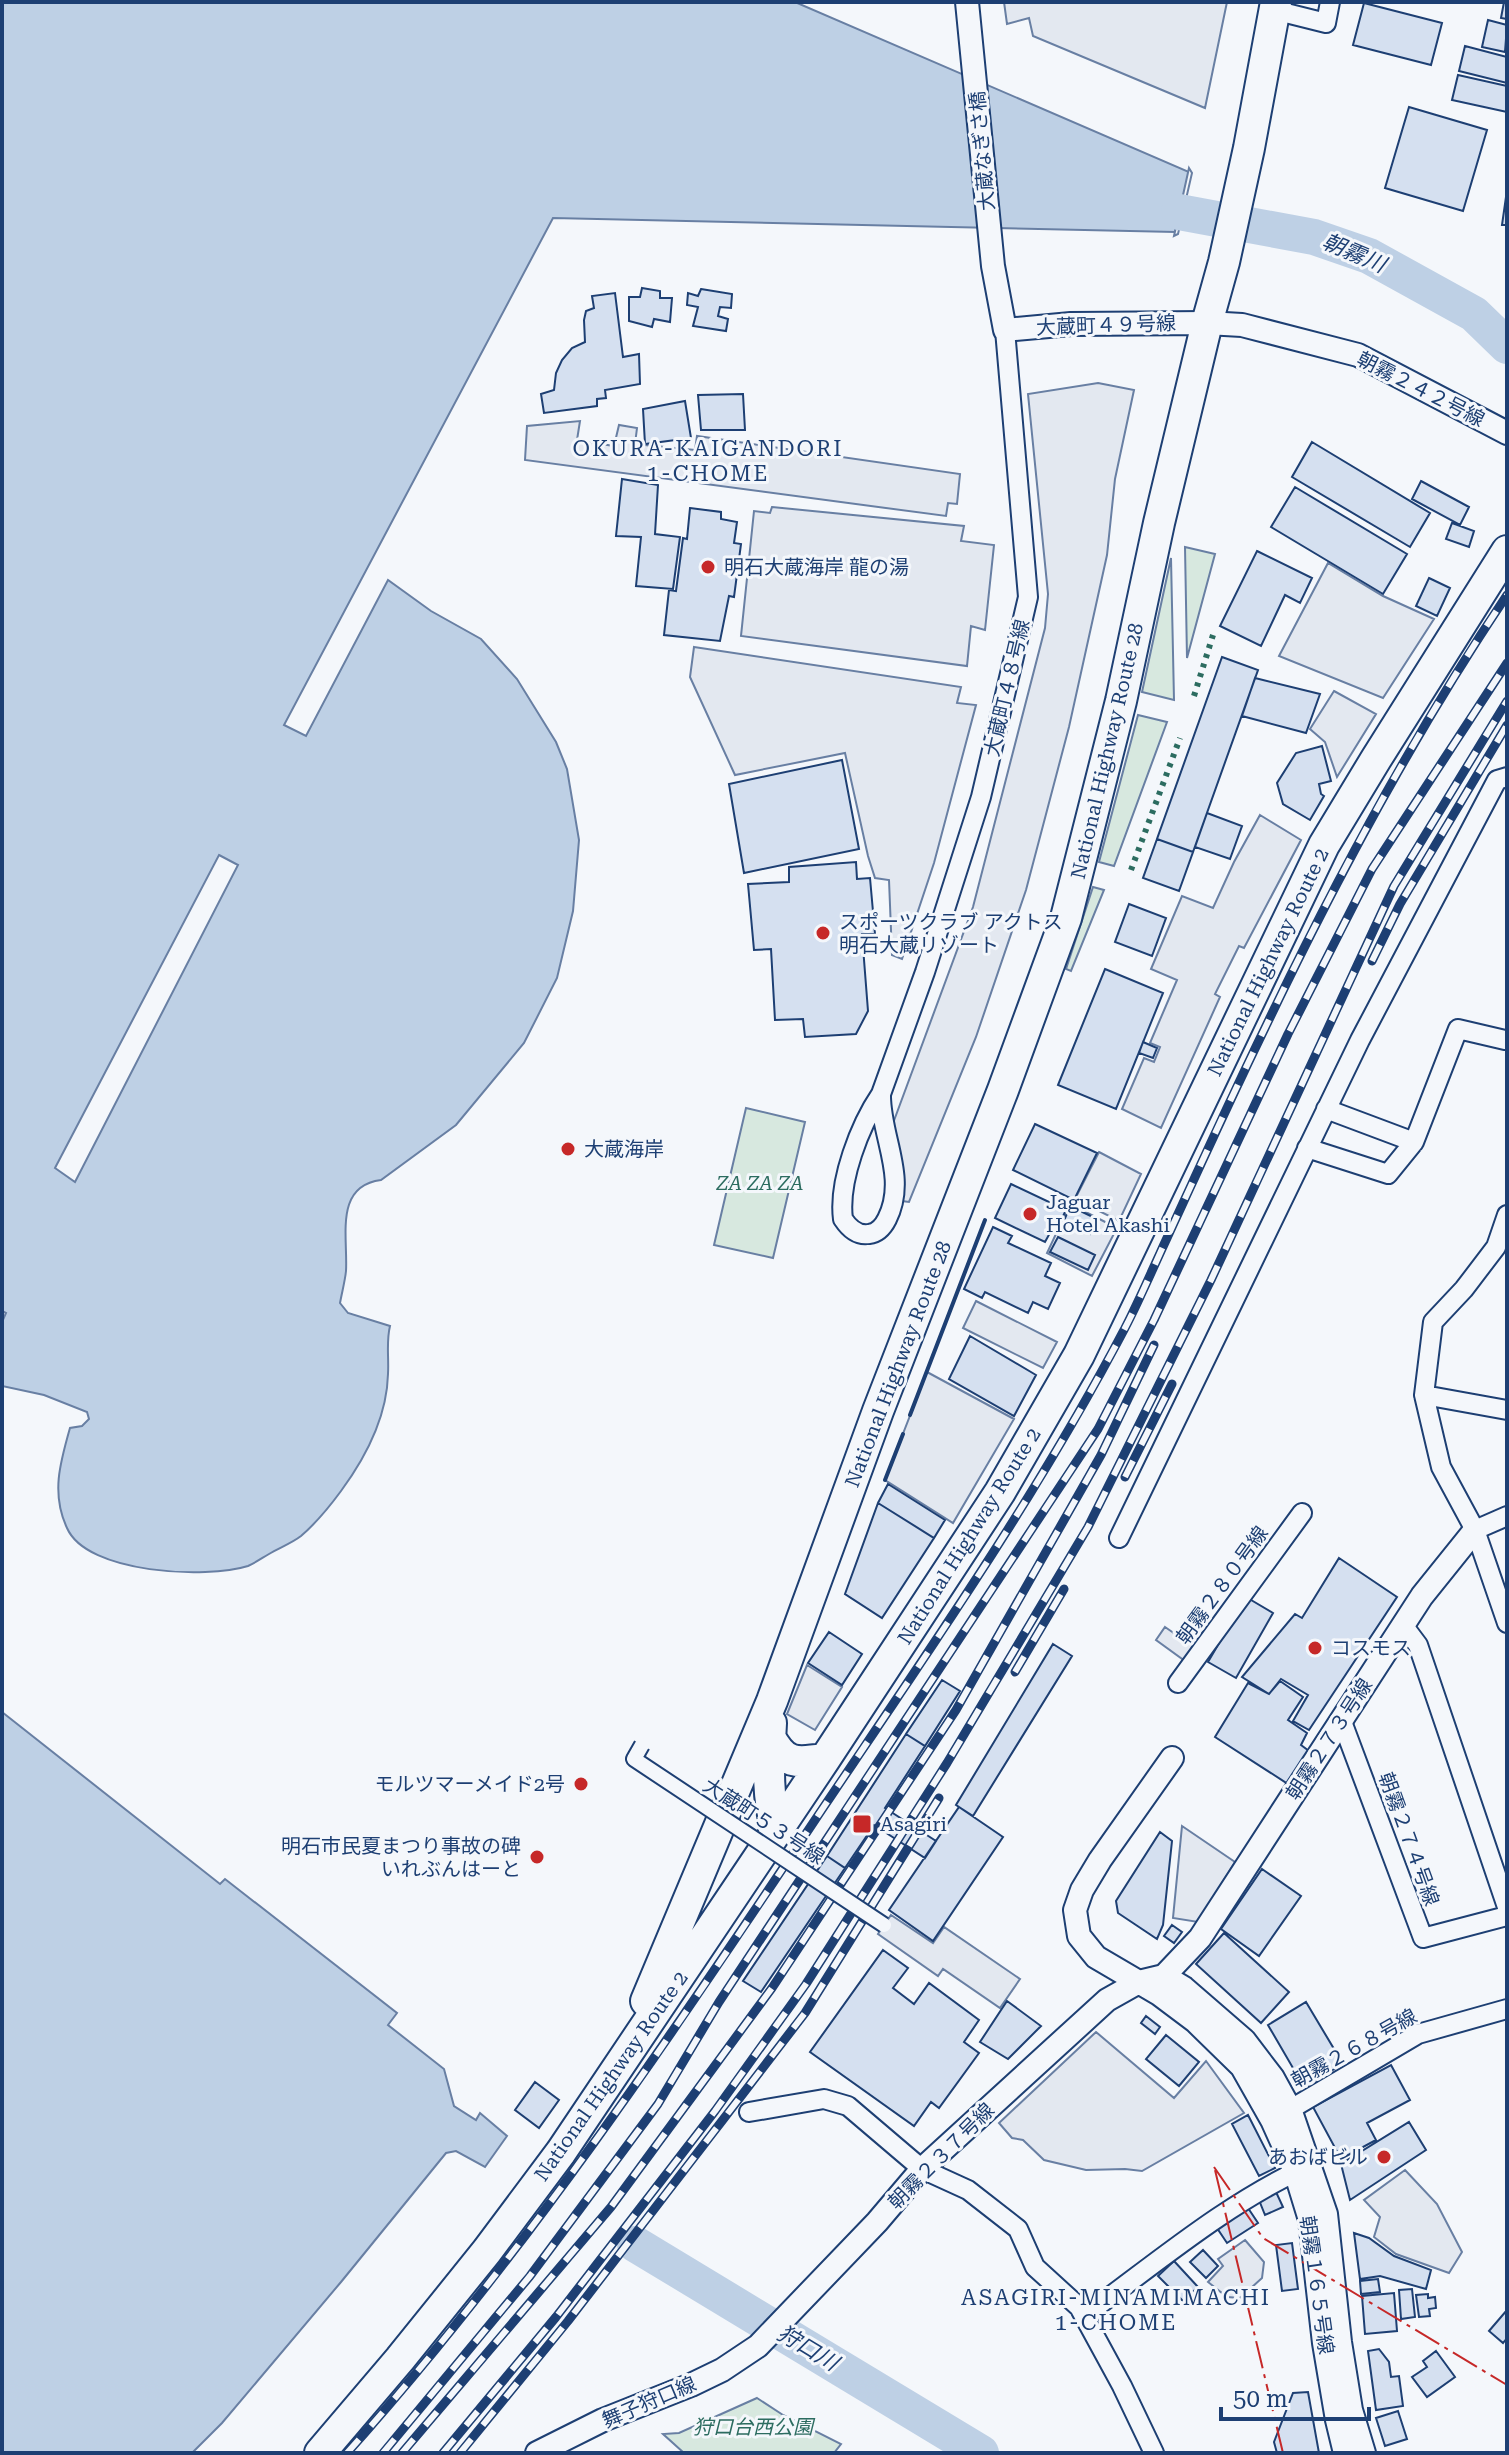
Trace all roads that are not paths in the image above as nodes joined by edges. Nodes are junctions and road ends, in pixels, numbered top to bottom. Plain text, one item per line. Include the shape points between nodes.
1 (967, 2) edge
2 (1330, 2) edge
3 (1275, 6) edge
4 (993, 266) joint
5 (1207, 323) junction
6 (1242, 325) joint
7 (1005, 330) junction
8 (1507, 433) edge
9 (1507, 551) edge
10 (1507, 777) edge
11 (1505, 1040) dead end
12 (881, 1094) junction
13 (1326, 1109) junction
14 (1414, 1142) junction
15 (1307, 1148) junction
16 (1507, 1215) edge
17 (1502, 1251) edge
18 (1424, 1395) junction
19 (1507, 1410) edge
20 (1302, 1513) dead end
21 (1507, 1516) edge
22 (1475, 1530) junction
23 (1119, 1538) dead end
24 (1507, 1623) edge
25 (1403, 1625) junction
26 (1178, 1683) dead end
27 (772, 1701) junction
28 (1341, 1719) junction
29 (770, 1737) junction
30 (642, 1745) dead end
31 (1172, 1758) dead end
32 (825, 1759) junction
33 (777, 1832) junction
34 (1507, 1907) edge
35 (1507, 1916) edge
36 (884, 1925) dead end
37 (1164, 1976) junction
38 (1139, 1982) junction
39 (1507, 2009) edge
40 (636, 2042) junction
41 (749, 2112) dead end
42 (1281, 2115) junction
43 (1303, 2168) junction
44 (922, 2169) junction
45 (1086, 2319) junction
46 (758, 2346) joint
47 (320, 2453) edge
48 (537, 2453) edge
49 (1154, 2453) edge
50 (1345, 2453) edge
51 (1364, 2453) edge

1 - 4 street, 大蔵なぎさ橋
2 - 3 street via 1326,23
3 - 5 highway, National Highway Route 28 via 1249,148
4 - 7 street, 大蔵町４８号線
5 - 6 street, 大蔵町４９号線
5 - 7 street, 大蔵町４９号線
5 - 27 highway, National Highway Route 28 via 1066,918
6 - 8 street, 朝霧２４２号線 via 1358,355
7 - 12 street, 大蔵町４８号線 via 1028,597 981,797
9 - 32 highway, National Highway Route 2 via 1324,845 1079,1355 1000,1492
10 - 13 street via 1497,780
11 - 14 street via 1458,1029
12 - 12 street, 大蔵町４８号線 via 895,1198 882,1228 864,1234 843,1219 843,1189 870,1109
13 - 14 street
13 - 15 street
14 - 15 street via 1388,1174
15 - 23 street
16 - 17 street
17 - 18 street via 1433,1322
18 - 19 street
18 - 22 street via 1441,1467
20 - 26 street, 朝霧２８０号線
21 - 22 street, 朝霧２７３号線
22 - 24 street
22 - 25 street, 朝霧２７３号線
25 - 28 street, 朝霧２７３号線
25 - 34 street via 1418,1645
27 - 29 highway, National Highway Route 28
27 - 40 highway, National Highway Route 28 via 647,2000
28 - 35 street, 朝霧２７４号線 via 1423,1938
28 - 37 street, 朝霧２７３号線 via 1200,1938
29 - 32 highway via 789,1760
29 - 33 highway, National Highway Route 28 via 769,1804
30 - 36 street, 大蔵町５３号線, bridge via 634,1759
31 - 38 street, 朝霧１６５号線 via 1100,1860 1075,1910 1079,1936 1096,1957
32 - 33 highway, National Highway Route 2
33 - 40 highway, National Highway Route 2
37 - 38 street, 朝霧２３７号線
37 - 42 street, 朝霧１６５号線 via 1244,2040 1273,2078
38 - 42 street, 朝霧１６５号線 via 1195,2021
38 - 44 street, 朝霧２３７号線 via 1107,2000
39 - 42 street, 朝霧２６８号線 via 1418,2034
40 - 47 highway, National Highway Route 2 via 487,2251
41 - 44 street via 824,2099 848,2106
42 - 43 street, 朝霧１６５号線
43 - 45 street via 1205,2227
43 - 50 street, 朝霧１６５号線 via 1324,2343
43 - 51 street, 朝霧１６５号線 via 1326,2214 1340,2342
44 - 45 street via 968,2190 1018,2229 1035,2267
44 - 46 street, 朝霧２３７号線
45 - 49 street
46 - 48 street, 舞子狩口線 via 722,2370

